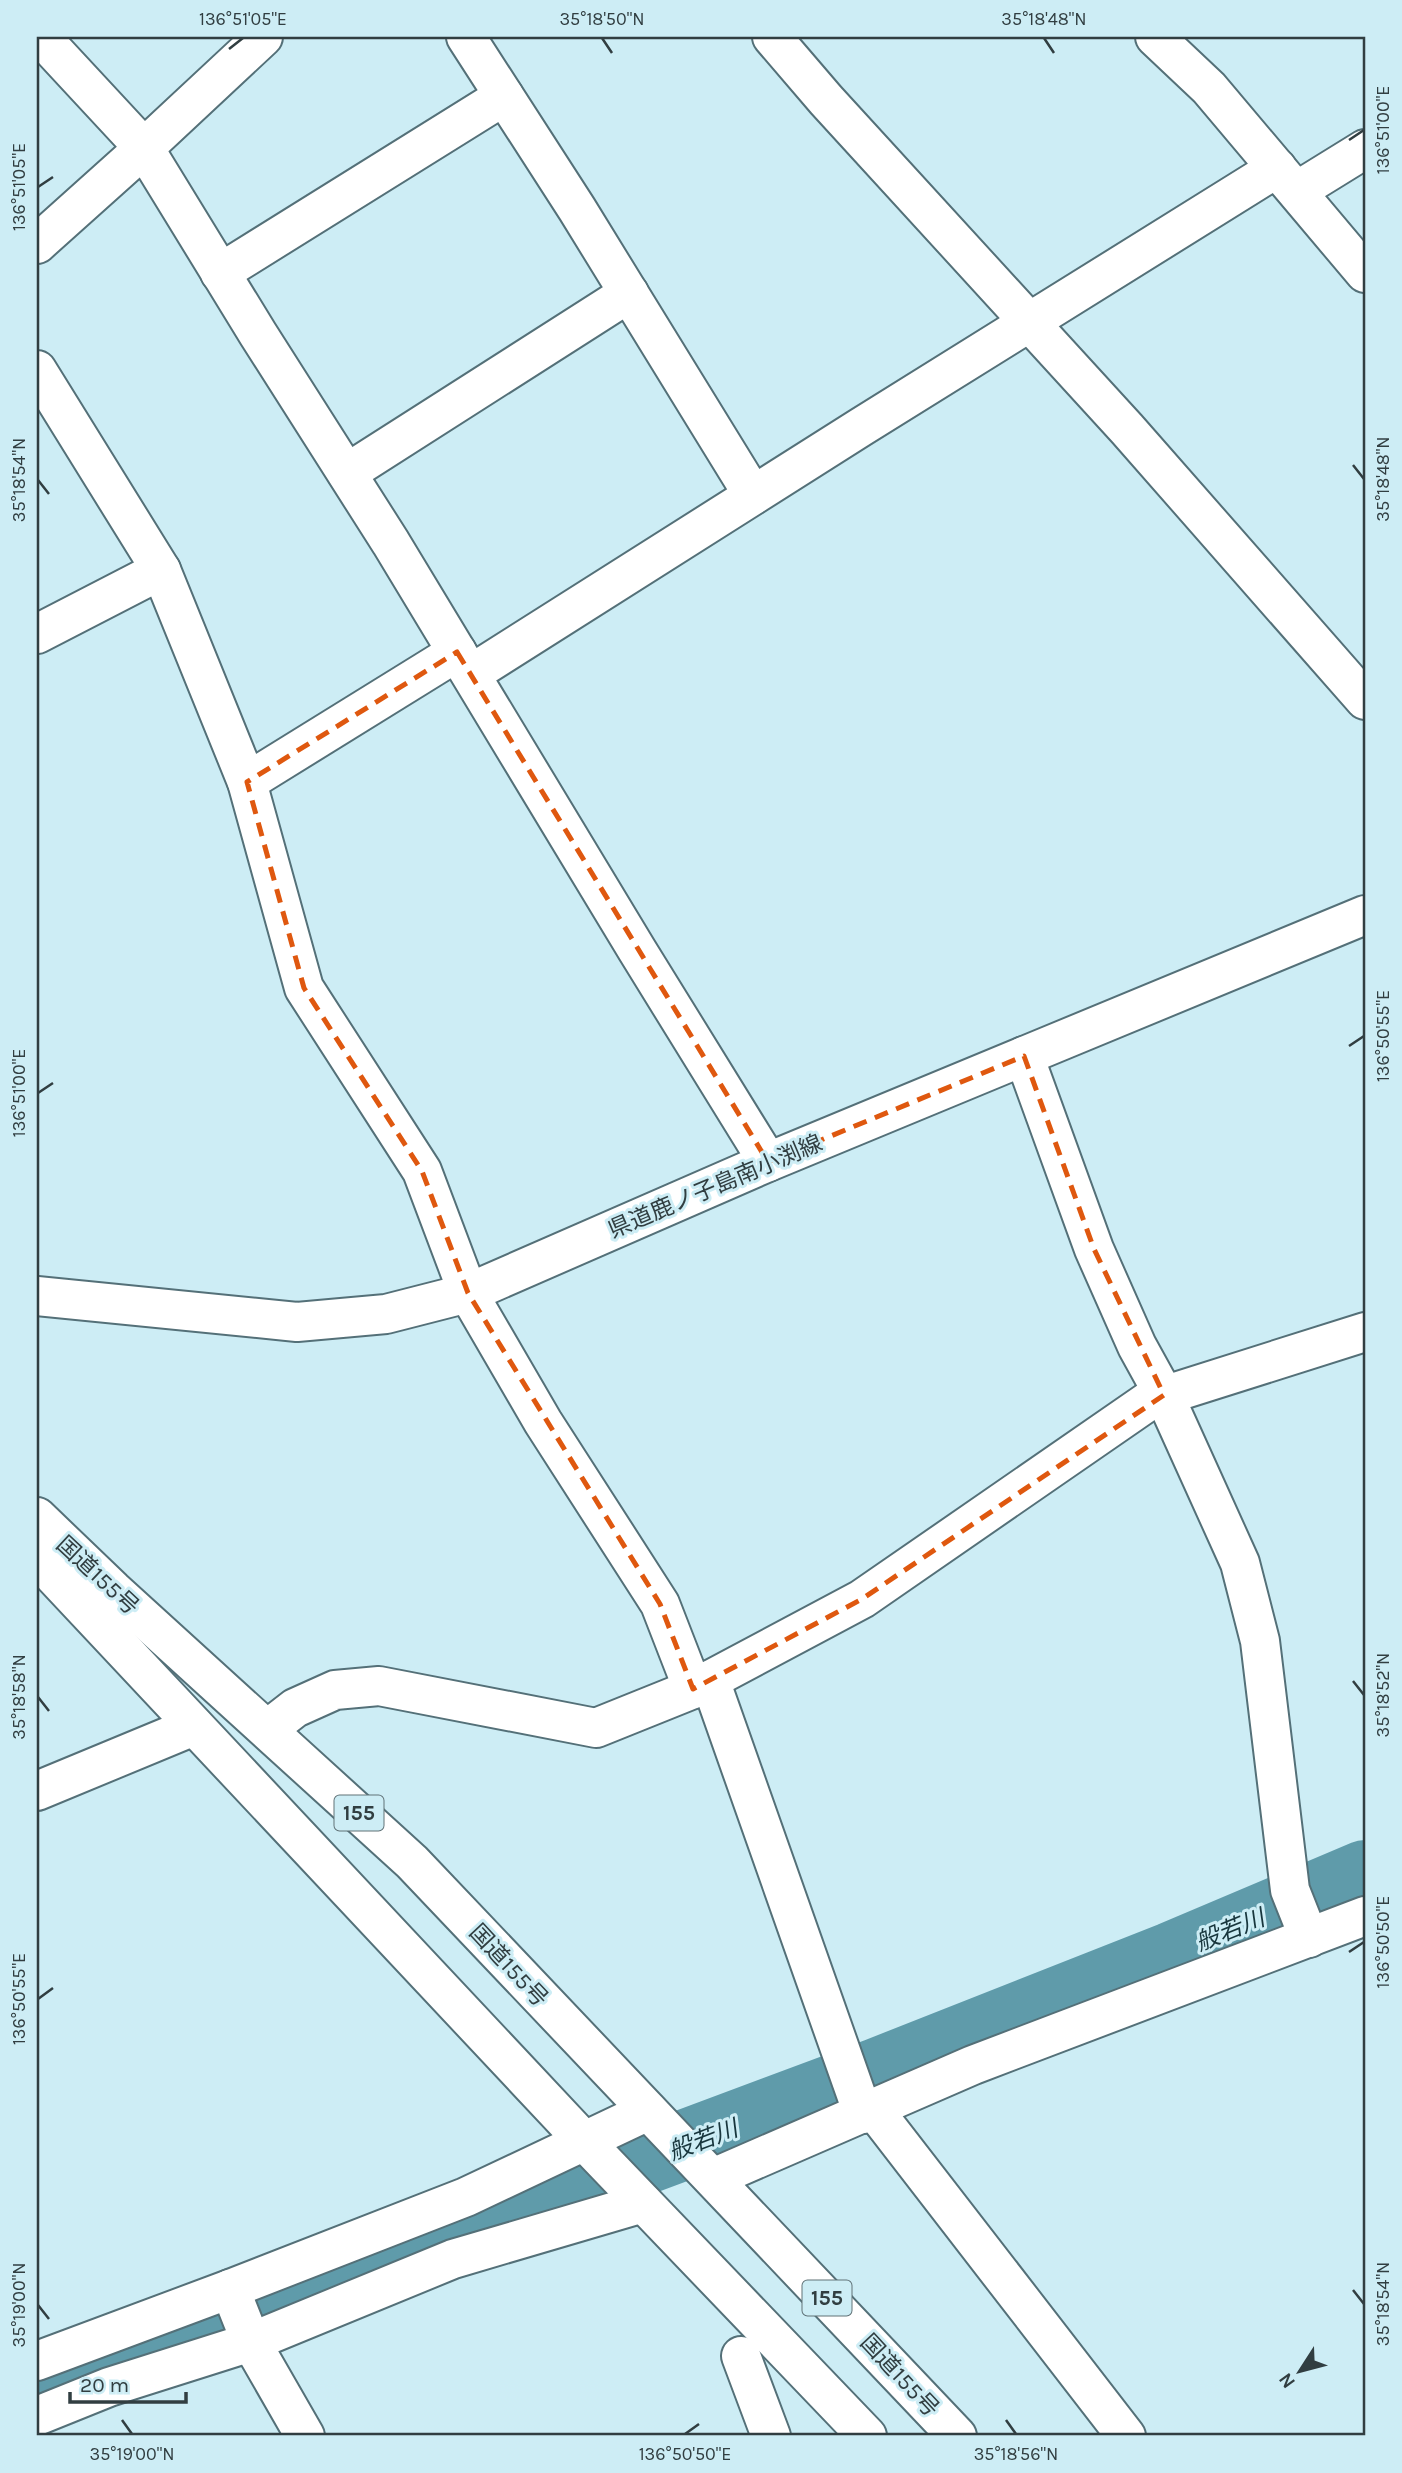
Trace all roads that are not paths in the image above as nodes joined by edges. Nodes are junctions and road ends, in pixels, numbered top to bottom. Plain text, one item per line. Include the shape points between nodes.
1 (41, 37) edge
2 (263, 37) edge
3 (466, 37) edge
4 (772, 37) edge
5 (1155, 37) edge
6 (504, 96) junction
7 (144, 148) junction
8 (1365, 149) edge
9 (1287, 180) junction
10 (37, 244) edge
11 (220, 273) junction
12 (1365, 273) edge
13 (629, 293) junction
14 (1030, 322) junction
15 (37, 370) edge
16 (347, 473) junction
17 (753, 495) junction
18 (161, 570) junction
19 (37, 634) edge
20 (464, 663) junction
21 (1365, 700) edge
22 (247, 782) junction
23 (1365, 915) edge
24 (1024, 1056) junction
25 (768, 1162) junction
26 (468, 1293) junction
27 (37, 1296) edge
28 (1365, 1332) edge
29 (1164, 1395) junction
30 (37, 1517) edge
31 (37, 1558) edge
32 (702, 1684) junction
33 (194, 1726) junction
34 (268, 1729) junction
35 (37, 1791) edge
36 (1365, 1916) edge
37 (1307, 1933) junction
38 (865, 2108) junction
39 (656, 2119) junction
40 (590, 2148) junction
41 (704, 2169) junction
42 (637, 2196) junction
43 (232, 2294) junction
44 (249, 2339) junction
45 (741, 2357) dead end
46 (37, 2361) edge
47 (37, 2416) edge
48 (305, 2436) edge
49 (771, 2436) edge
50 (867, 2436) edge
51 (957, 2436) edge
52 (1126, 2436) edge

1 - 7 main road
2 - 7 main road
3 - 6 main road
4 - 14 main road
5 - 9 main road via 1209,88
6 - 11 main road
6 - 13 main road
7 - 10 main road
7 - 11 main road
8 - 9 main road
9 - 12 main road
9 - 14 main road
11 - 16 main road
13 - 16 main road
13 - 17 main road
14 - 17 main road
14 - 21 main road
15 - 18 main road
16 - 20 main road
17 - 20 main road
18 - 19 main road
18 - 22 main road
20 - 22 main road
20 - 25 main road
22 - 26 main road via 304,988 422,1171
23 - 24 main road, 県道鹿ノ子島南小渕線
24 - 25 main road, 県道鹿ノ子島南小渕線
24 - 29 main road via 1094,1249
25 - 26 main road, 県道鹿ノ子島南小渕線
26 - 27 main road, 県道鹿ノ子島南小渕線 via 386,1314 297,1322
26 - 32 main road via 543,1422 660,1604
28 - 29 main road
29 - 32 main road via 1150,1400 862,1599
29 - 37 main road via 1240,1563 1260,1641 1290,1890
30 - 34 main road, 国道155号 / 155
31 - 33 main road, 国道155号 / 155
32 - 34 main road via 596,1728 379,1686 335,1690 295,1708
32 - 38 main road via 843,2062
33 - 35 main road
33 - 40 main road, 国道155号 / 155
34 - 39 main road, 国道155号 / 155 via 412,1862
36 - 37 main road
37 - 38 main road
38 - 41 main road
38 - 52 main road
39 - 40 main road
39 - 41 main road, 国道155号 / 155
40 - 42 main road, 国道155号 / 155
40 - 43 main road
41 - 51 main road, 国道155号 / 155
42 - 44 main road via 453,2259
42 - 50 main road, 国道155号 / 155
43 - 44 main road
43 - 46 main road
44 - 47 main road
44 - 48 main road
45 - 49 main road

